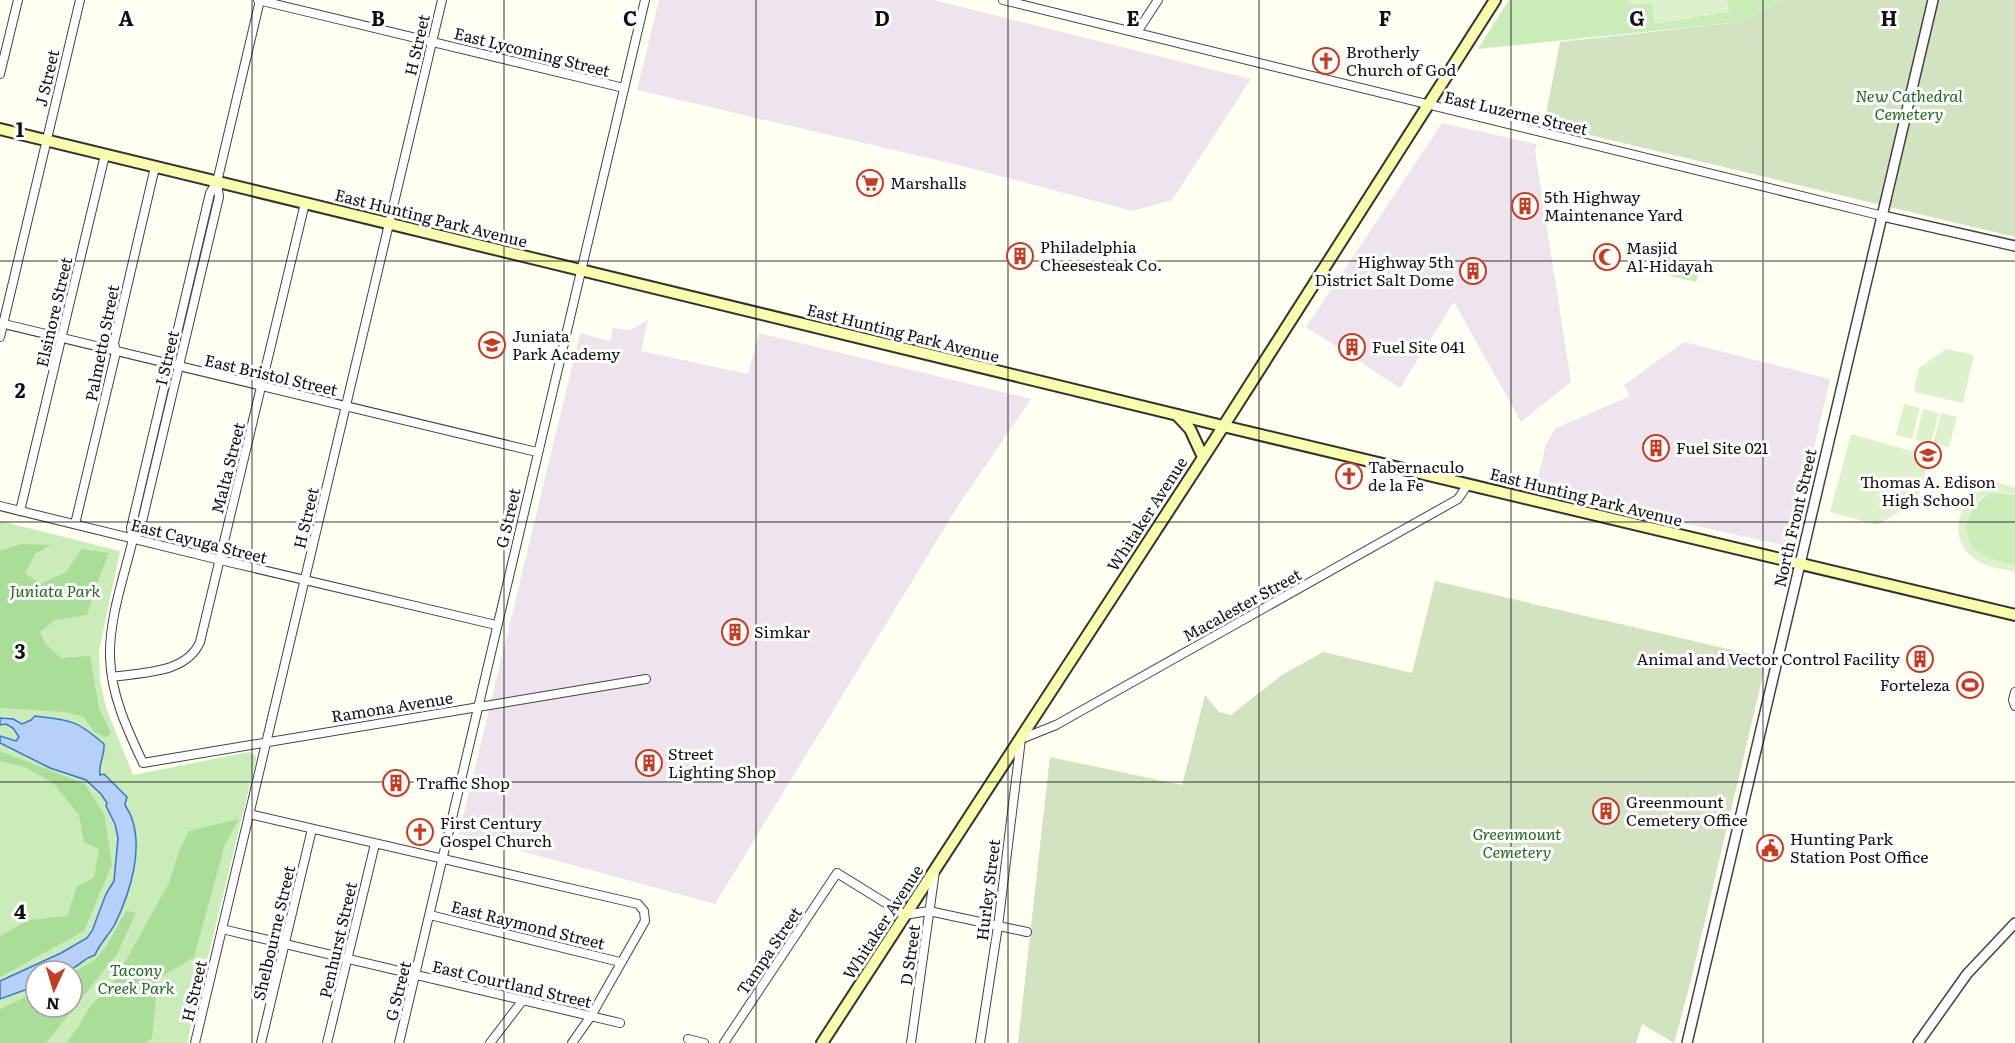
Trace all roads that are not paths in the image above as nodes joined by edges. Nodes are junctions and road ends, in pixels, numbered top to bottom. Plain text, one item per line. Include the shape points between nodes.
1 (18, 0) edge
2 (80, 0) edge
3 (259, 0) edge
4 (442, 0) edge
5 (645, 0) edge
6 (1003, 0) edge
7 (1158, 0) edge
8 (1495, 0) edge
9 (1933, 0) edge
10 (1137, 32) junction
11 (432, 42) junction
12 (0, 74) edge
13 (624, 88) junction
14 (1427, 105) junction
15 (0, 129) edge
16 (46, 141) junction
17 (105, 155) junction
18 (155, 167) junction
19 (217, 182) junction
20 (305, 203) junction
21 (1883, 216) junction
22 (389, 224) junction
23 (2015, 246) edge
24 (581, 270) junction
25 (1, 324) edge
26 (0, 337) edge
27 (62, 338) junction
28 (116, 352) junction
29 (170, 365) junction
30 (179, 367) junction
31 (262, 385) junction
32 (346, 406) junction
33 (1176, 415) junction
34 (1222, 426) junction
35 (537, 452) junction
36 (1203, 457) junction
37 (1468, 484) junction
38 (0, 506) edge
39 (20, 511) junction
40 (75, 524) junction
41 (133, 539) junction
42 (219, 560) junction
43 (1800, 564) junction
44 (305, 580) junction
45 (2015, 615) edge
46 (496, 625) junction
47 (112, 677) junction
48 (646, 679) dead end
49 (2015, 692) edge
50 (2015, 706) edge
51 (478, 707) junction
52 (1021, 739) junction
53 (266, 742) junction
54 (144, 762) joint
55 (249, 814) junction
56 (312, 829) junction
57 (375, 844) junction
58 (442, 860) junction
59 (935, 870) junction
60 (929, 911) junction
61 (429, 915) junction
62 (905, 915) junction
63 (2015, 923) edge
64 (998, 926) junction
65 (222, 929) junction
66 (1027, 932) dead end
67 (285, 944) junction
68 (347, 959) junction
69 (620, 962) junction
70 (416, 975) junction
71 (523, 1000) junction
72 (591, 1016) junction
73 (620, 1023) dead end
74 (688, 1039) dead end
75 (195, 1043) edge
76 (261, 1043) edge
77 (327, 1043) edge
78 (399, 1043) edge
79 (490, 1043) edge
80 (572, 1043) edge
81 (704, 1043) edge
82 (724, 1043) edge
83 (822, 1043) edge
84 (910, 1043) edge
85 (980, 1043) edge
86 (1687, 1043) edge
87 (1918, 1043) edge

1 - 12 street
2 - 16 street, J Street
3 - 11 street, East Lycoming Street
3 - 19 street, I Street
4 - 11 street, H Street
5 - 13 street, G Street
6 - 10 street, East Luzerne Street
7 - 10 street
8 - 14 main road, Whitaker Avenue
9 - 21 street, North Front Street
10 - 14 street, East Luzerne Street
11 - 13 street, East Lycoming Street
11 - 22 street, H Street
13 - 24 street, G Street
14 - 21 street, East Luzerne Street
14 - 34 main road, Whitaker Avenue
15 - 16 main road, East Hunting Park Avenue
16 - 17 main road, East Hunting Park Avenue
16 - 25 street, J Street
17 - 18 main road, East Hunting Park Avenue
17 - 27 street, Elsinore Street
18 - 19 main road, East Hunting Park Avenue
18 - 28 street, Palmetto Street via 114,343
19 - 20 main road, East Hunting Park Avenue
19 - 29 street, I Street via 210,193
19 - 30 street, I Street via 219,197
20 - 22 main road, East Hunting Park Avenue
20 - 31 street, Malta Street
21 - 23 street
21 - 43 street, North Front Street
22 - 24 main road, East Hunting Park Avenue
22 - 32 street, H Street
24 - 33 main road, East Hunting Park Avenue
24 - 35 street, G Street
25 - 26 street, J Street
25 - 27 street, East Bristol Street
27 - 28 street, East Bristol Street
27 - 39 street, Elsinore Street
28 - 29 street, East Bristol Street
28 - 40 street, Palmetto Street
29 - 30 street, East Bristol Street
29 - 41 street, I Street via 131,528
30 - 31 street, East Bristol Street
30 - 41 street, I Street via 140,530
31 - 32 street, East Bristol Street
31 - 42 street, Malta Street
32 - 35 street, East Bristol Street
32 - 44 street, H Street
33 - 34 main road, East Hunting Park Avenue
33 - 36 main road via 1190,429
34 - 36 main road, Whitaker Avenue
34 - 37 main road, East Hunting Park Avenue
35 - 46 street, G Street
36 - 52 main road, Whitaker Avenue
37 - 43 main road, East Hunting Park Avenue
37 - 52 street, Macalester Street via 1458,499 1056,725
38 - 39 street, East Cayuga Street
39 - 40 street, East Cayuga Street
40 - 41 street, East Cayuga Street
41 - 42 street, East Cayuga Street
41 - 47 street, I Street via 112,627
42 - 44 street, East Cayuga Street
42 - 47 street, Malta Street via 195,653 180,665
43 - 45 main road, East Hunting Park Avenue
43 - 86 street, North Front Street
44 - 46 street, East Cayuga Street
44 - 53 street, H Street
46 - 51 street, G Street
47 - 54 street, I Street via 118,706
48 - 51 street, Ramona Avenue
49 - 50 street
51 - 53 street, Ramona Avenue
51 - 58 street, G Street
52 - 59 main road, Whitaker Avenue
52 - 64 street, Hurley Street
53 - 54 street, Ramona Avenue
53 - 55 street, H Street
55 - 56 street
55 - 65 street, H Street
56 - 57 street
56 - 67 street, Shelbourne Street
57 - 58 street
57 - 68 street, Penhurst Street
58 - 61 street, G Street
58 - 69 street via 638,904 645,921
59 - 60 street, D Street
59 - 62 main road, Whitaker Avenue
60 - 62 street
60 - 64 street
60 - 84 street, D Street
61 - 69 street, East Raymond Street
61 - 70 street, G Street
62 - 82 street, Tampa Street via 837,873
62 - 83 main road, Whitaker Avenue
63 - 87 street via 1967,974
64 - 66 street
64 - 85 street, Hurley Street
65 - 67 street, East Courtland Street
65 - 75 street, H Street
67 - 68 street, East Courtland Street
67 - 76 street, Shelbourne Street
68 - 70 street, East Courtland Street
68 - 77 street, Penhurst Street
69 - 72 street
70 - 71 street, East Courtland Street
70 - 78 street, G Street
71 - 72 street, East Courtland Street
71 - 79 street
72 - 73 street, East Courtland Street
72 - 80 street
74 - 81 street

